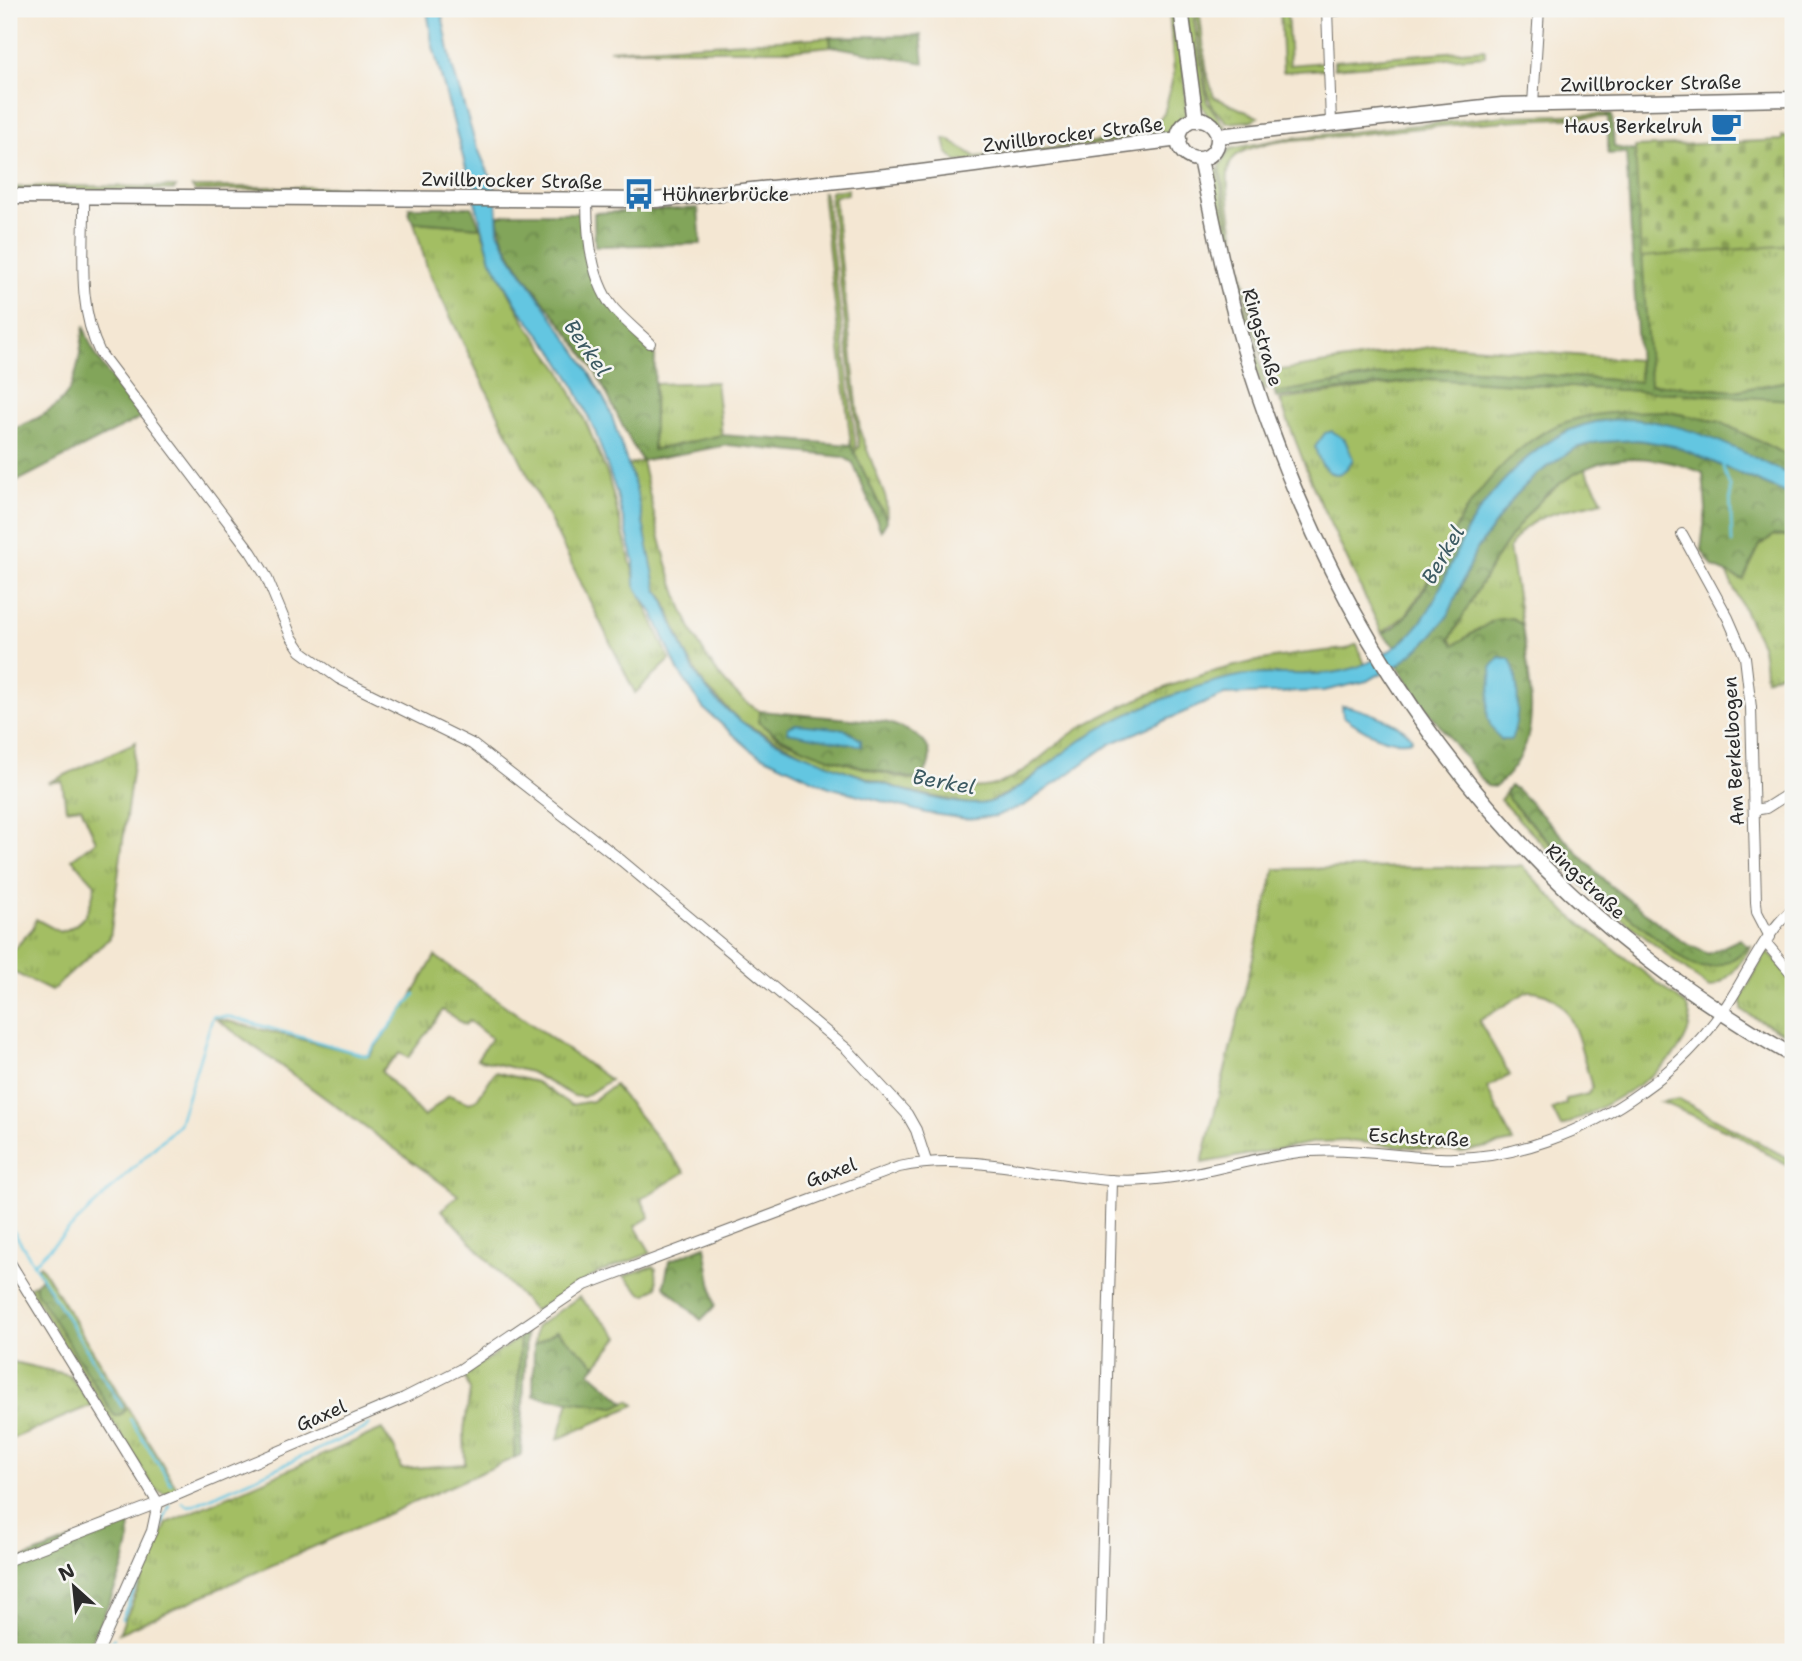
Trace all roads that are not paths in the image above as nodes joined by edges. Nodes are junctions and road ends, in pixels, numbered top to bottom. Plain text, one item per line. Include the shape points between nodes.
1 (1181, 9) edge
2 (1347, 9) edge
3 (1539, 9) edge
4 (1327, 10) edge
5 (1793, 99) edge
6 (1532, 104) junction
7 (1196, 120) junction
8 (1331, 123) junction
9 (1218, 136) junction
10 (1179, 139) junction
11 (1200, 159) junction
12 (84, 195) junction
13 (9, 196) edge
14 (587, 200) junction
15 (650, 342) dead end
16 (1682, 534) dead end
17 (1793, 791) edge
18 (1754, 810) junction
19 (1793, 909) edge
20 (1768, 940) junction
21 (1793, 975) edge
22 (1721, 1012) junction
23 (1793, 1056) edge
24 (926, 1161) junction
25 (1112, 1180) junction
26 (9, 1261) edge
27 (158, 1503) junction
28 (9, 1560) edge
29 (98, 1652) edge
30 (1100, 1652) edge

1 - 7 main road
2 - 4 street
3 - 6 street
4 - 8 street
5 - 6 main road, Zwillbrocker Straße
6 - 8 main road, Zwillbrocker Straße
7 - 9 main road via 1212,126
7 - 10 main road via 1186,124
8 - 9 main road, Zwillbrocker Straße
9 - 11 main road via 1212,154
10 - 11 main road via 1185,154
10 - 14 main road, Zwillbrocker Straße via 696,198
11 - 22 main road, Ringstraße via 1225,274 1264,410 1319,544 1369,639 1473,790 1538,864 1606,927
12 - 13 main road, Zwillbrocker Straße
12 - 14 main road, Zwillbrocker Straße
12 - 24 street via 85,299 92,337 267,576 300,651 338,678 472,744 622,860 847,1049 907,1114
14 - 15 street via 600,284 616,312
16 - 18 street, Am Berkelbogen via 1745,657
17 - 18 street
18 - 20 street, Am Berkelbogen via 1757,912
19 - 20 street, Eschstraße
20 - 21 street, Am Berkelbogen
20 - 22 street, Eschstraße
22 - 23 main road, Ringstraße
22 - 25 street, Eschstraße via 1670,1069 1643,1091 1580,1127 1535,1144 1479,1157 1294,1152 1191,1175
24 - 25 street, Gaxel
24 - 27 street, Gaxel via 870,1177 594,1281 434,1384
25 - 30 street
26 - 27 street
27 - 28 street, Gaxel
27 - 29 street via 152,1531

